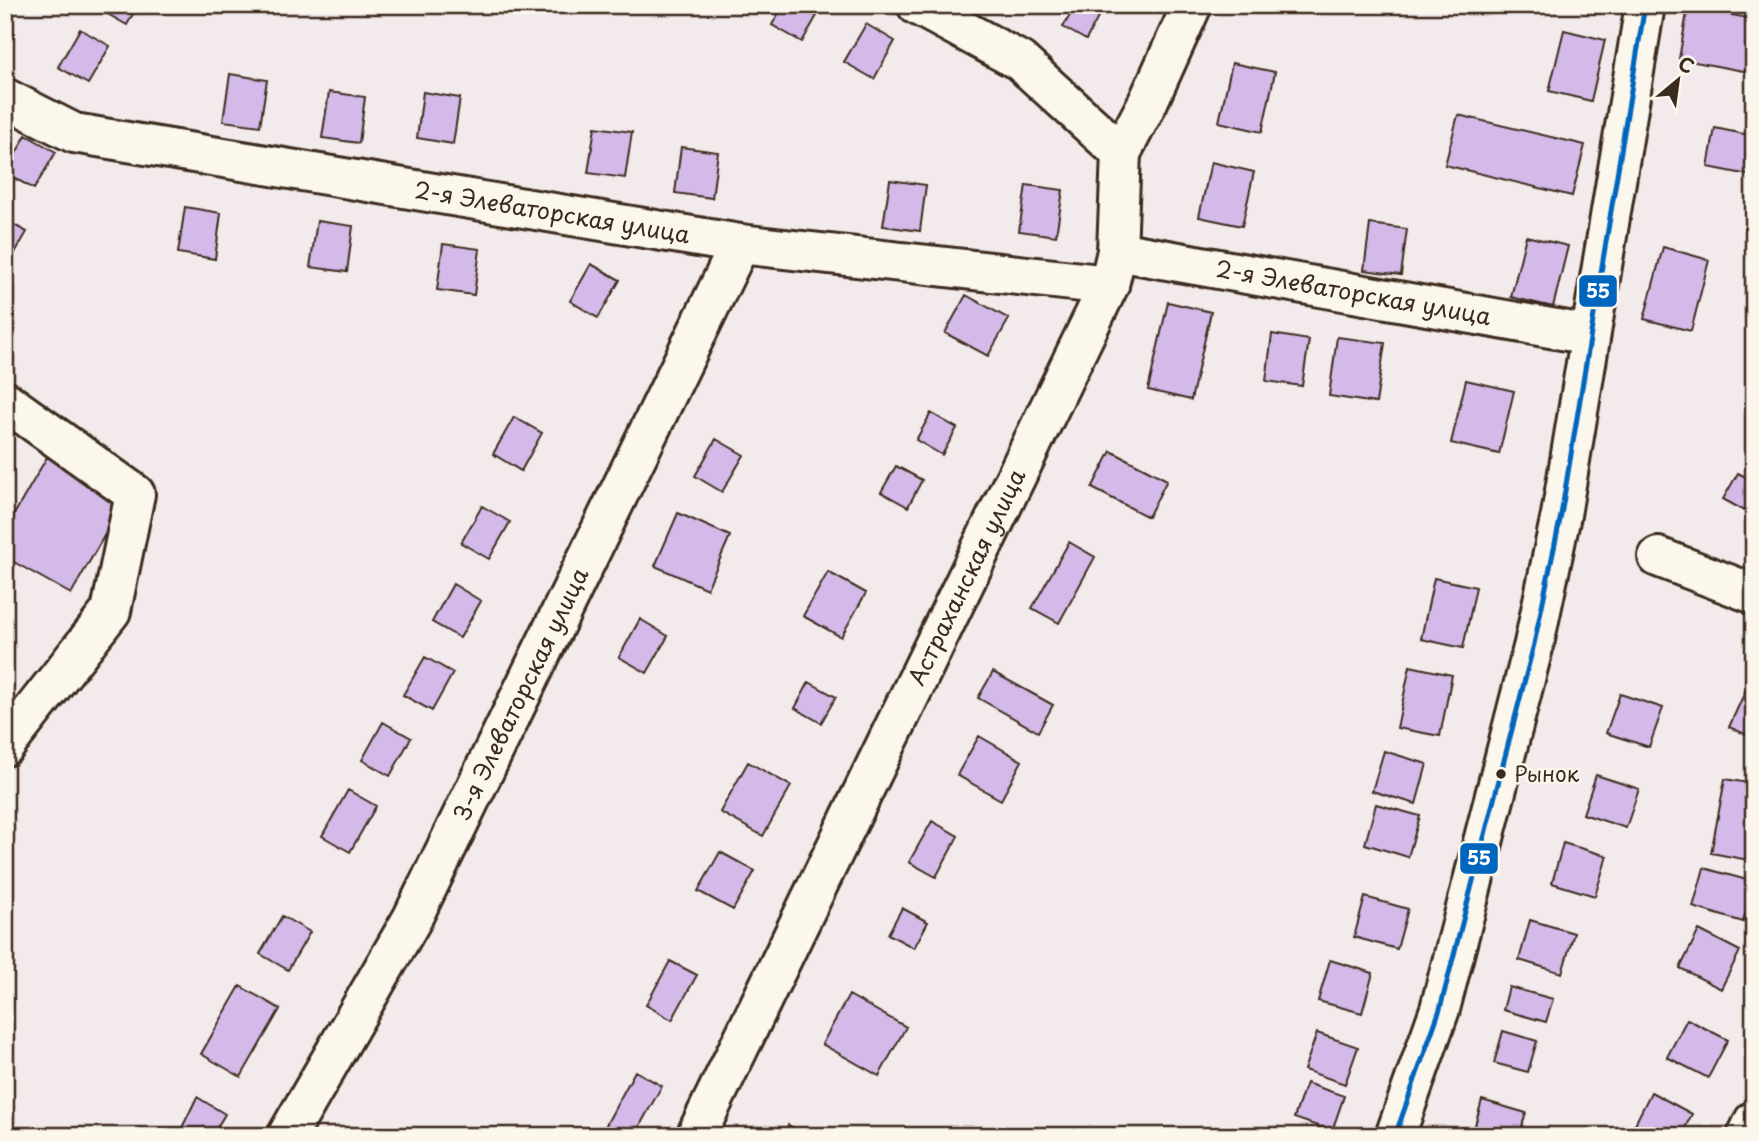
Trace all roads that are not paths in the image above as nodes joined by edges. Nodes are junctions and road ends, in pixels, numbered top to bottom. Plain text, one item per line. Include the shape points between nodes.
1 (917, 5) edge
2 (1192, 5) edge
3 (1645, 5) edge
4 (5, 98) edge
5 (1121, 153) junction
6 (740, 244) junction
7 (1113, 268) junction
8 (1590, 335) junction
9 (5, 401) edge
10 (1658, 557) dead end
11 (1754, 594) edge
12 (5, 746) edge
13 (1754, 1121) edge
14 (287, 1136) edge
15 (696, 1136) edge
16 (1395, 1136) edge
17 (1747, 1136) edge

1 - 5 street via 1020,61
2 - 5 street, Астраханская улица
3 - 8 street
4 - 6 street, 2-я Элеваторская улица via 74,133
5 - 7 street, Астраханская улица
6 - 7 street, 2-я Элеваторская улица
6 - 14 street, 3-я Элеваторская улица via 412,919
7 - 8 street, 2-я Элеваторская улица
7 - 15 street, Астраханская улица
8 - 16 street via 1561,515 1534,644 1440,1009
9 - 12 street via 135,494 111,611
10 - 11 street
13 - 17 street

